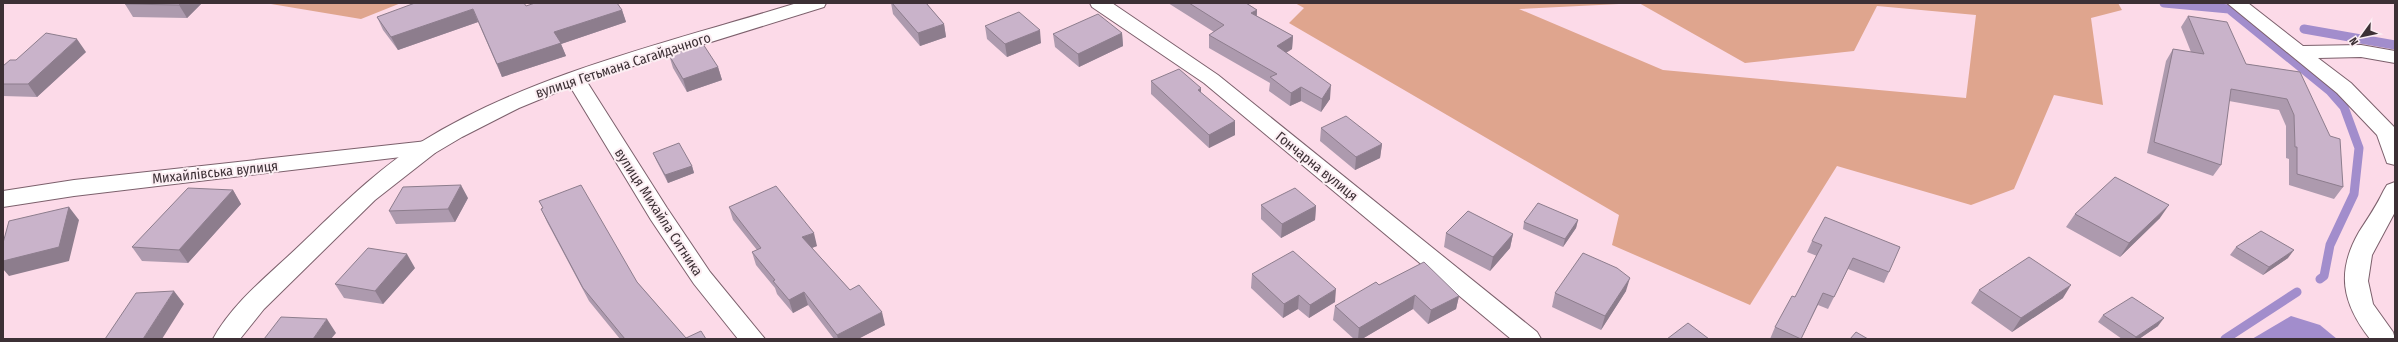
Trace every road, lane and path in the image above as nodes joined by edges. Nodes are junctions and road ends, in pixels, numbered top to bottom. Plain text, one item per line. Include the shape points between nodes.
1 (818, 3) edge
2 (1099, 3) edge
3 (2236, 3) edge
4 (2361, 51) junction
5 (2299, 52) junction
6 (2395, 57) edge
7 (575, 78) junction
8 (2344, 88) junction
9 (427, 148) junction
10 (2395, 158) edge
11 (2395, 190) edge
12 (3, 199) edge
13 (226, 339) edge
14 (752, 339) edge
15 (1528, 339) edge
16 (2384, 339) edge

1 - 7 street, вулиця Гетьмана Сагайдачного
2 - 15 street, Гончарна вулиця via 1211,79
3 - 5 street
4 - 5 street
4 - 6 street
4 - 8 street via 2350,66
5 - 8 street
7 - 9 street, вулиця Гетьмана Сагайдачного via 512,103
7 - 14 street, вулиця Михайла Ситника via 702,278
8 - 10 street via 2387,133
9 - 12 street, Михайлівська вулиця via 74,188
9 - 13 street, вулиця Гетьмана Сагайдачного via 367,195 319,240 255,303
11 - 16 street via 2390,205 2366,241 2355,271 2358,302

